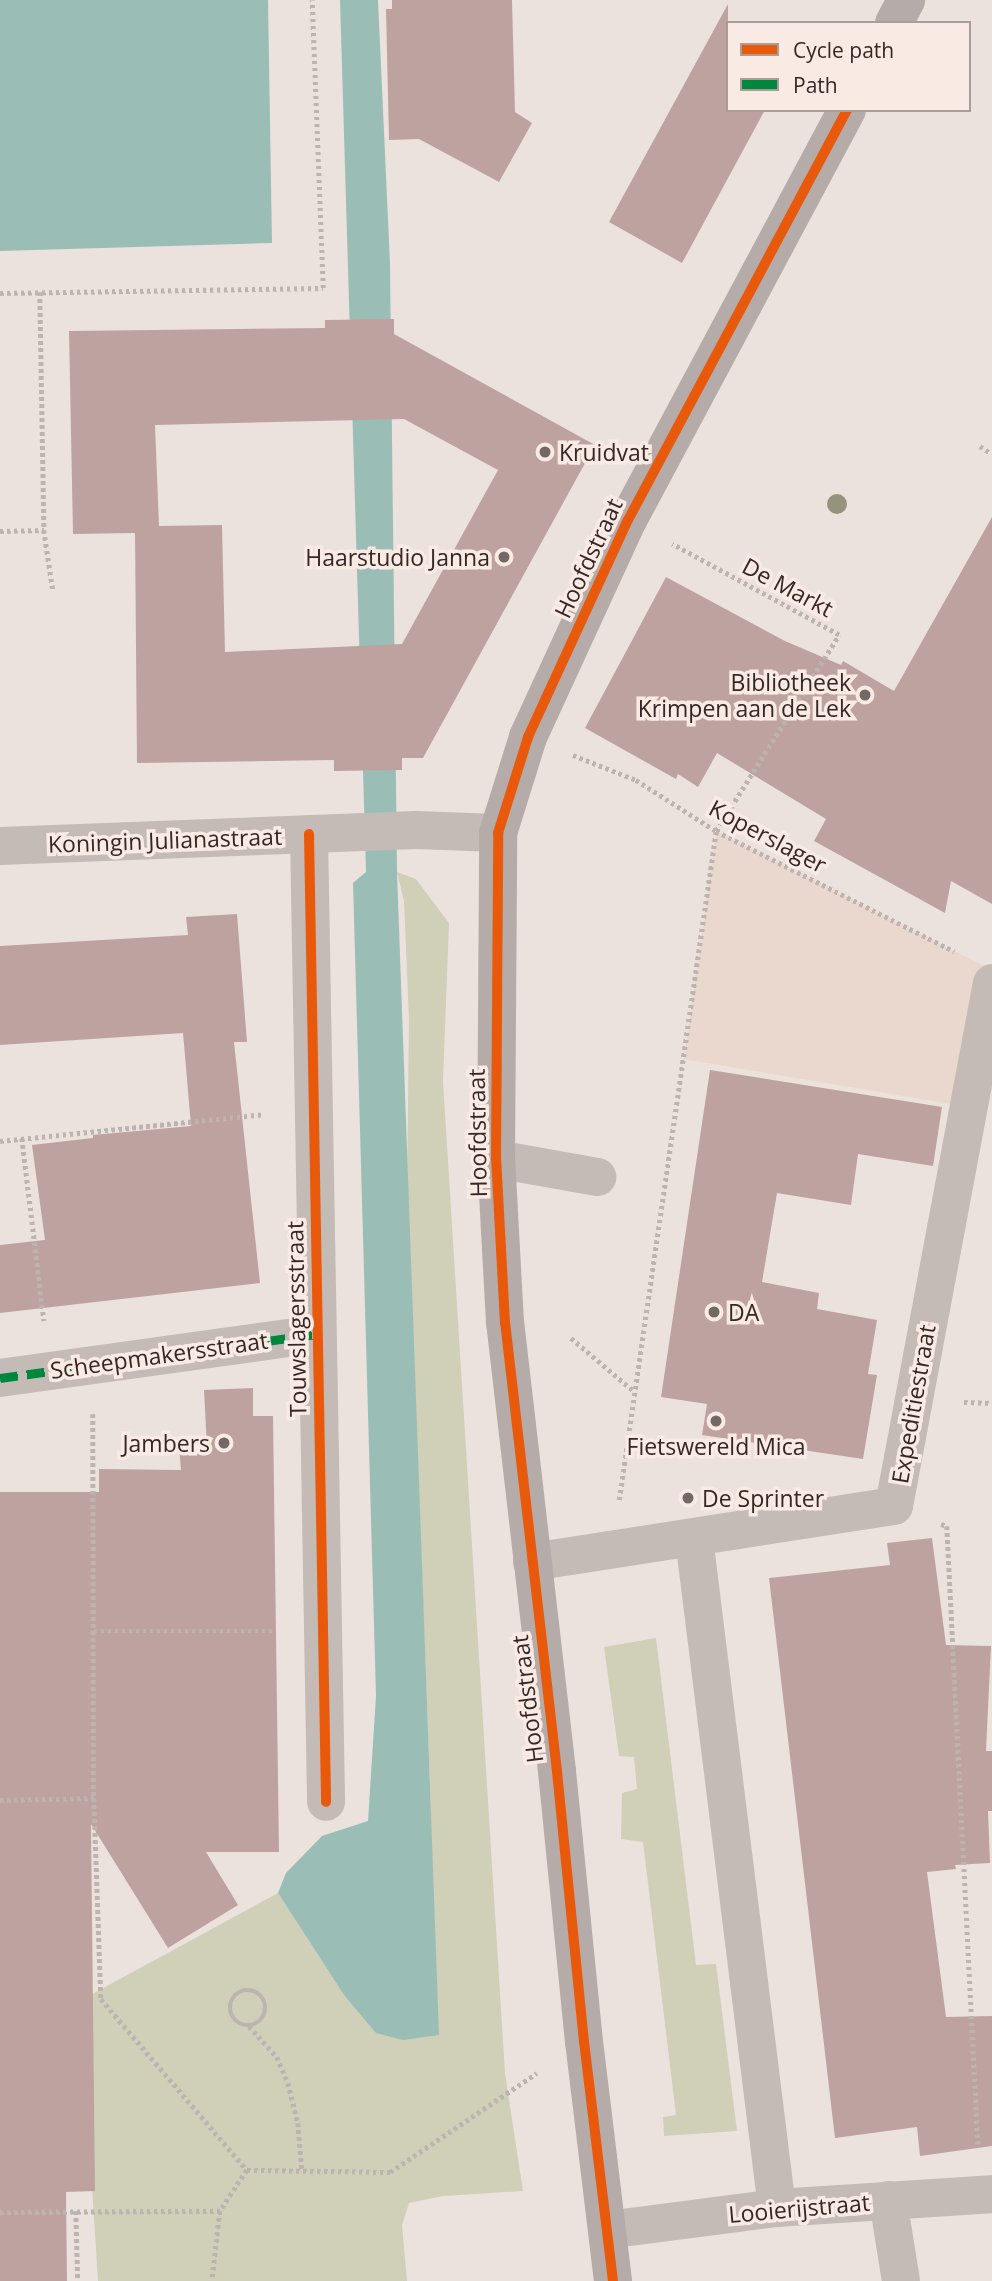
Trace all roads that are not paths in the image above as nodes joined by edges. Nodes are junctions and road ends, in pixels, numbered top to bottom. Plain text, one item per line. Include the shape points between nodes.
1 (906, 0) edge
2 (895, 21) edge
3 (846, 112) edge
4 (498, 833) junction
5 (309, 834) junction
6 (0, 846) edge
7 (992, 983) edge
8 (496, 1159) junction
9 (597, 1177) dead end
10 (317, 1334) junction
11 (0, 1378) edge
12 (694, 1538) junction
13 (531, 1562) junction
14 (326, 1802) dead end
15 (986, 2194) edge
16 (888, 2200) junction
17 (777, 2208) junction
18 (607, 2230) junction
19 (613, 2281) edge
20 (901, 2281) edge

1 - 2 street
3 - 4 street, Hoofdstraat via 628,520 528,737
4 - 5 street, Koningin Julianastraat
4 - 8 street, Hoofdstraat
5 - 6 street, Koningin Julianastraat
5 - 10 street, Touwslagersstraat
7 - 12 street, Expeditiestraat via 894,1506
8 - 9 street, Hoofdstraat
8 - 13 street, Hoofdstraat via 505,1323
10 - 11 street, Scheepmakersstraat
10 - 14 street, Touwslagersstraat
12 - 13 street, Expeditiestraat
12 - 17 street
13 - 18 street, Hoofdstraat
15 - 16 street, Looierijstraat
16 - 17 street, Looierijstraat
16 - 20 street
17 - 18 street, Looierijstraat
18 - 19 street, Hoofdstraat

